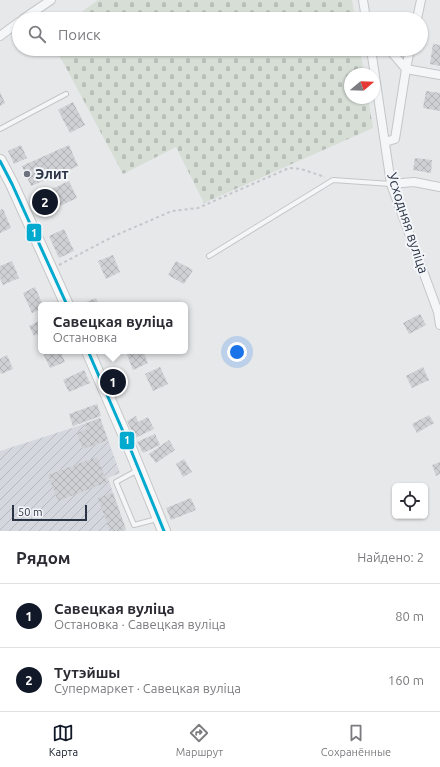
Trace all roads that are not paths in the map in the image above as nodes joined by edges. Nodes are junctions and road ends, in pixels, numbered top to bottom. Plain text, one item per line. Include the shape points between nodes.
1 (51, 0) edge
2 (364, 0) edge
3 (421, 0) edge
4 (33, 12) edge
5 (365, 12) edge
6 (418, 12) edge
7 (12, 27) edge
8 (0, 36) edge
9 (372, 56) edge
10 (395, 56) edge
11 (409, 56) edge
12 (406, 68) junction
13 (440, 75) edge
14 (66, 94) dead end
15 (0, 129) edge
16 (385, 142) junction
17 (0, 161) edge
18 (391, 184) junction
19 (440, 187) edge
20 (209, 256) dead end
21 (66, 302) edge
22 (439, 312) edge
23 (440, 325) edge
24 (89, 354) edge
25 (139, 470) junction
26 (159, 519) junction
27 (164, 531) edge

1 - 4 street
2 - 5 street
3 - 6 street
7 - 8 street
9 - 16 street, Усходняя вуліца
10 - 12 street
11 - 12 street
12 - 13 street
12 - 16 street via 395,139
14 - 15 lane
16 - 18 street, Усходняя вуліца
17 - 21 street
18 - 19 street via 414,182
18 - 20 lane via 333,180
18 - 22 street, Усходняя вуліца
22 - 23 street, Усходняя вуліца
24 - 25 street
25 - 26 street
25 - 26 lane via 116,482 134,525
26 - 27 street

